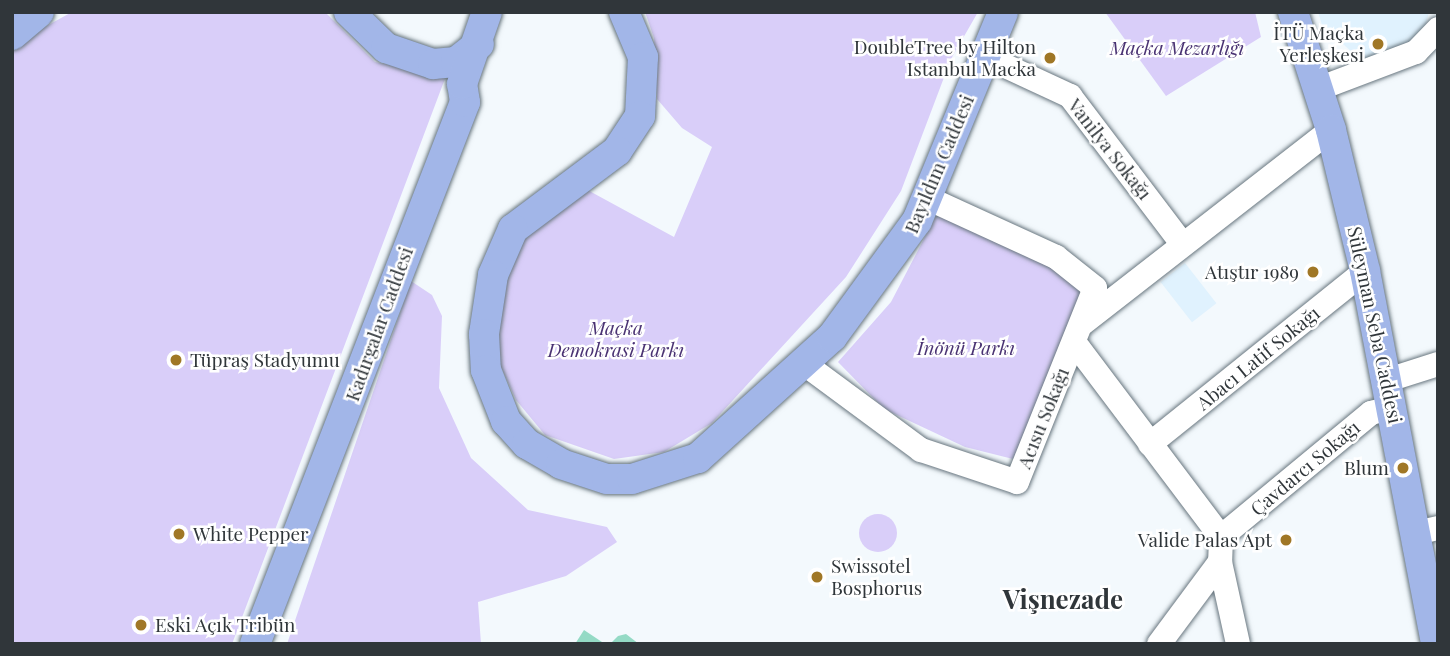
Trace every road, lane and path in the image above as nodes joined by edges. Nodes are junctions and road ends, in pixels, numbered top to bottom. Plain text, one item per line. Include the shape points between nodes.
1 (39, 12) edge
2 (349, 12) edge
3 (610, 12) edge
4 (624, 12) edge
5 (1003, 12) edge
6 (1020, 12) edge
7 (1293, 12) edge
8 (498, 15) edge
9 (1438, 29) edge
10 (12, 35) edge
11 (474, 49) junction
12 (986, 57) junction
13 (1318, 89) junction
14 (1331, 130) junction
15 (927, 198) junction
16 (1181, 242) junction
17 (1365, 271) junction
18 (1078, 333) junction
19 (1438, 364) edge
20 (806, 365) junction
21 (1391, 393) junction
22 (1150, 444) junction
23 (1427, 531) edge
24 (1222, 537) junction
25 (1220, 562) junction
26 (255, 644) edge
27 (1159, 644) edge
28 (1238, 644) edge
29 (1436, 644) edge

1 - 10 main road
2 - 11 main road via 371,38 404,55 446,64
3 - 20 main road, Bayıldım Caddesi via 633,65 626,122 599,152 520,204 494,241 479,288 476,377 497,428 515,453 572,486 614,493 659,487 733,452 797,387
4 - 20 main road, Bayıldım Caddesi via 643,57 640,116 617,151 526,214 501,250 484,334 493,396 527,444 550,458 588,475 632,479 698,457
5 - 12 main road, Bayıldım Caddesi
6 - 12 main road, Bayıldım Caddesi
7 - 13 main road, Süleyman Seba Caddesi
8 - 11 main road, Kadırgalar Caddesi
9 - 13 street via 1416,52
11 - 26 main road, Kadırgalar Caddesi via 462,84 465,102
12 - 15 main road, Bayıldım Caddesi
12 - 16 street, Vanilya Sokağı via 1070,96
13 - 14 main road, Süleyman Seba Caddesi
14 - 16 street, Acısu Sokağı
14 - 17 main road, Süleyman Seba Caddesi
15 - 18 street, Acısu Sokağı via 1080,270 1095,288
15 - 20 main road, Bayıldım Caddesi via 881,277
16 - 18 street, Acısu Sokağı
17 - 21 main road, Süleyman Seba Caddesi
17 - 22 street, Abacı Latif Sokağı
18 - 20 street, Acısu Sokağı via 1017,482 921,450
18 - 22 street
19 - 21 street, Çavdarcı Sokağı
21 - 23 main road, Süleyman Seba Caddesi
21 - 24 street, Çavdarcı Sokağı
22 - 24 street
23 - 29 main road, Süleyman Seba Caddesi
24 - 25 street
25 - 27 street
25 - 28 street

